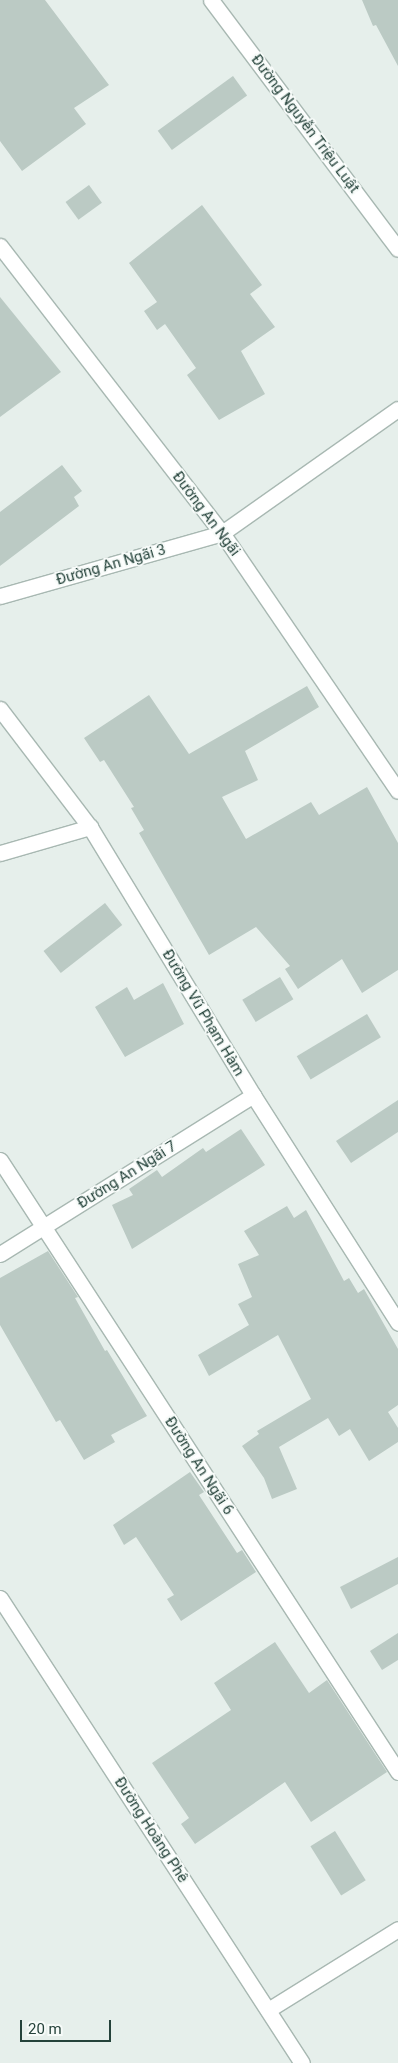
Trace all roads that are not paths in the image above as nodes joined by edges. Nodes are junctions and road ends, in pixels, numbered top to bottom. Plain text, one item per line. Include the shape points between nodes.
1 (211, 0) edge
2 (0, 246) edge
3 (398, 249) edge
4 (398, 409) edge
5 (222, 533) junction
6 (0, 596) edge
7 (0, 709) edge
8 (398, 791) edge
9 (90, 827) junction
10 (0, 853) edge
11 (253, 1096) junction
12 (0, 1160) edge
13 (44, 1227) junction
14 (0, 1254) edge
15 (398, 1322) edge
16 (0, 1598) edge
17 (398, 1772) edge
18 (398, 1929) edge
19 (268, 2010) junction
20 (302, 2063) edge

1 - 3 street, Đường Nguyễn Triệu Luật
2 - 5 street, Đường An Ngãi
4 - 5 street
5 - 6 street, Đường An Ngãi 3
5 - 8 street, Đường An Ngãi
7 - 9 street, Đường Vũ Phạm Hàm
9 - 10 street
9 - 11 street, Đường Vũ Phạm Hàm
11 - 13 street, Đường An Ngãi 7
11 - 15 street, Đường Vũ Phạm Hàm
12 - 13 street, Đường An Ngãi 6
13 - 14 street, Đường An Ngãi 7
13 - 17 street, Đường An Ngãi 6
16 - 19 street, Đường Hoàng Phê
18 - 19 street
19 - 20 street, Đường Hoàng Phê

